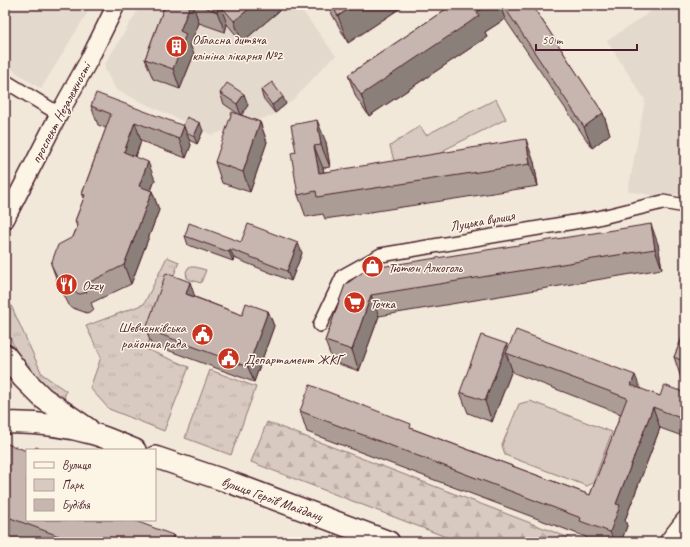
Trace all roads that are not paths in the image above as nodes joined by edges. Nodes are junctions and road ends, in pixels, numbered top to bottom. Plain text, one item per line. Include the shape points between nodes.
1 (116, 5) edge
2 (5, 81) edge
3 (59, 114) junction
4 (685, 206) edge
5 (5, 220) edge
6 (320, 325) dead end
7 (5, 354) edge
8 (5, 423) edge
9 (95, 434) junction
10 (132, 449) edge
11 (156, 457) edge
12 (685, 520) edge
13 (389, 542) edge
14 (668, 542) edge

1 - 3 street, проспект Незалежності
2 - 3 street
3 - 5 street, проспект Незалежності
4 - 6 street, Луцька вулиця via 662,202 598,218 381,255 343,276
7 - 9 main road via 23,378 43,398
8 - 9 main road via 38,424
9 - 10 main road
11 - 13 main road, вулиця Героїв Майдану
12 - 14 street

